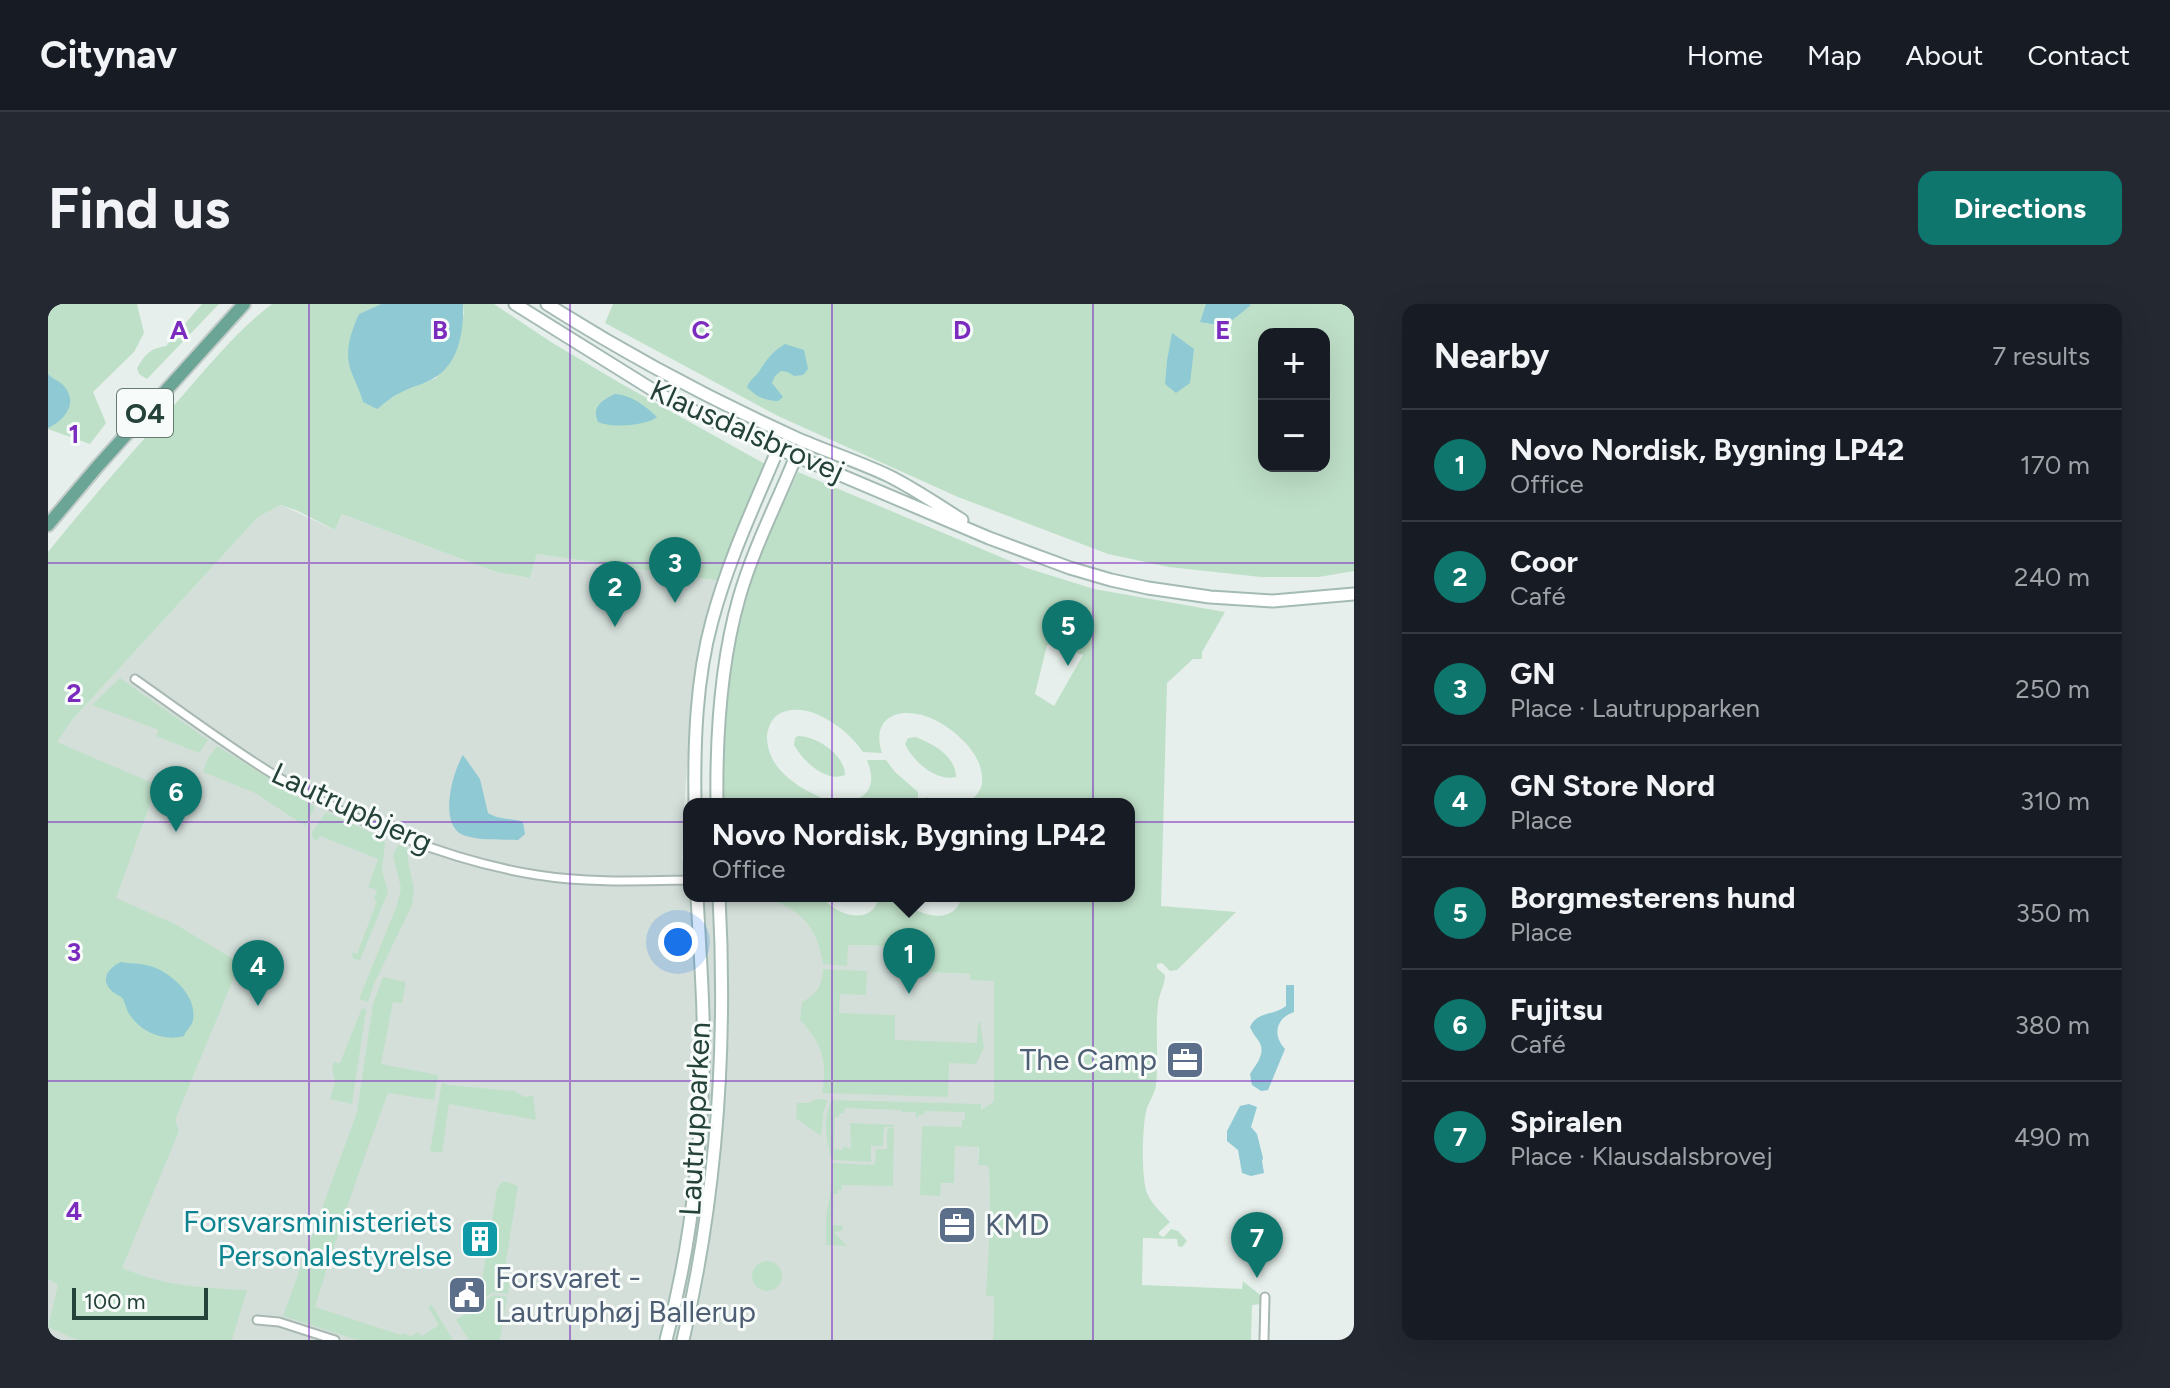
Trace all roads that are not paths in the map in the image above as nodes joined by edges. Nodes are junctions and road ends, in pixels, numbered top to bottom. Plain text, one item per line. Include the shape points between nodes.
1 (244, 304) edge
2 (515, 304) edge
3 (547, 304) edge
4 (792, 436) junction
5 (778, 449) junction
6 (796, 456) junction
7 (48, 525) edge
8 (989, 538) junction
9 (1354, 594) edge
10 (135, 679) dead end
11 (695, 798) edge
12 (717, 798) edge
13 (683, 880) edge
14 (697, 902) edge
15 (719, 902) edge
16 (1265, 1297) dead end
17 (257, 1320) dead end
18 (335, 1340) edge
19 (666, 1340) edge
20 (683, 1340) edge
21 (1264, 1340) edge

1 - 7 main road, O4
2 - 5 street, Klausdalsbrovej via 661,395
3 - 4 street, Klausdalsbrovej via 678,380
4 - 5 street
4 - 6 street
4 - 8 street, Klausdalsbrovej via 915,489
5 - 6 street, Klausdalsbrovej
5 - 11 street via 739,538 711,623 699,702
6 - 8 street, Klausdalsbrovej
6 - 12 street via 739,596 728,638
8 - 9 street, Klausdalsbrovej via 1111,580 1174,592 1273,601
10 - 13 street, Lautrupbjerg via 287,782 412,841 537,875
14 - 19 street, Lautrupparken via 701,1115 688,1231
15 - 20 street, Lautrupparken via 722,1025 716,1128 702,1248
16 - 21 street
17 - 18 street

